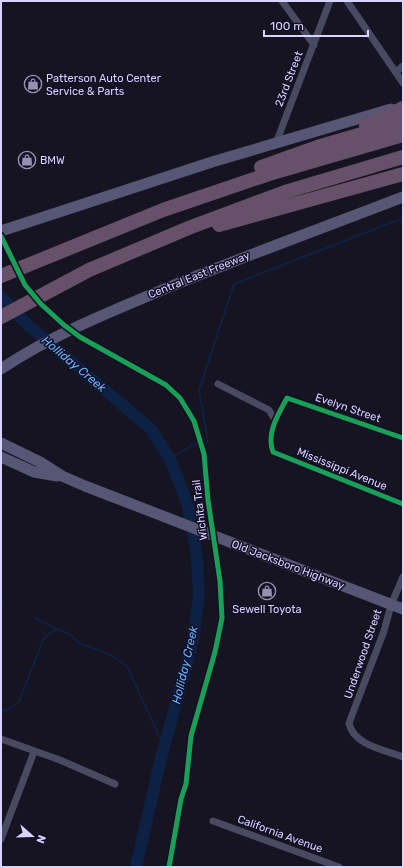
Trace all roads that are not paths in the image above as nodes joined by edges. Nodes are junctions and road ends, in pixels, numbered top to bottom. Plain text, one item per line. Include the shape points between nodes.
1 (282, 1) edge
2 (330, 1) edge
3 (347, 1) edge
4 (314, 45) junction
5 (403, 66) edge
6 (396, 72) junction
7 (403, 83) edge
8 (403, 106) edge
9 (403, 122) edge
10 (403, 135) edge
11 (276, 143) junction
12 (317, 147) junction
13 (403, 157) edge
14 (403, 174) edge
15 (403, 197) edge
16 (163, 210) junction
17 (191, 227) junction
18 (6, 230) edge
19 (1, 276) edge
20 (1, 317) edge
21 (1, 369) edge
22 (218, 384) dead end
23 (275, 420) junction
24 (403, 438) edge
25 (1, 443) edge
26 (1, 457) edge
27 (62, 476) junction
28 (403, 504) edge
29 (403, 577) edge
30 (391, 605) junction
31 (403, 609) edge
32 (1, 739) edge
33 (34, 752) junction
34 (403, 757) edge
35 (115, 784) dead end
36 (213, 821) dead end
37 (1, 839) edge
38 (340, 867) edge

1 - 4 street
2 - 4 street, 23rd Street
3 - 6 street
4 - 11 street, 23rd Street
5 - 6 street
6 - 7 street
8 - 11 main road
8 - 12 highway
9 - 12 highway
10 - 16 highway via 269,174
11 - 18 main road
12 - 16 highway via 239,175
13 - 17 highway via 285,192
14 - 17 highway via 216,226
15 - 21 main road, Central East Freeway via 236,260 85,322
16 - 19 highway
17 - 20 highway via 89,270
22 - 23 street via 269,410
23 - 24 street, Evelyn Street via 287,398
23 - 28 street, Mississippi Avenue via 270,443 273,452
25 - 27 main road, Old Jacksboro Highway
26 - 27 main road, Old Jacksboro Highway via 34,472
27 - 30 main road, Old Jacksboro Highway
29 - 30 street, Underwood Street
30 - 31 main road, Old Jacksboro Highway
30 - 34 street, Underwood Street via 350,723 356,737 367,744
32 - 33 street
33 - 35 street via 60,760
33 - 37 street
36 - 38 street, California Avenue

